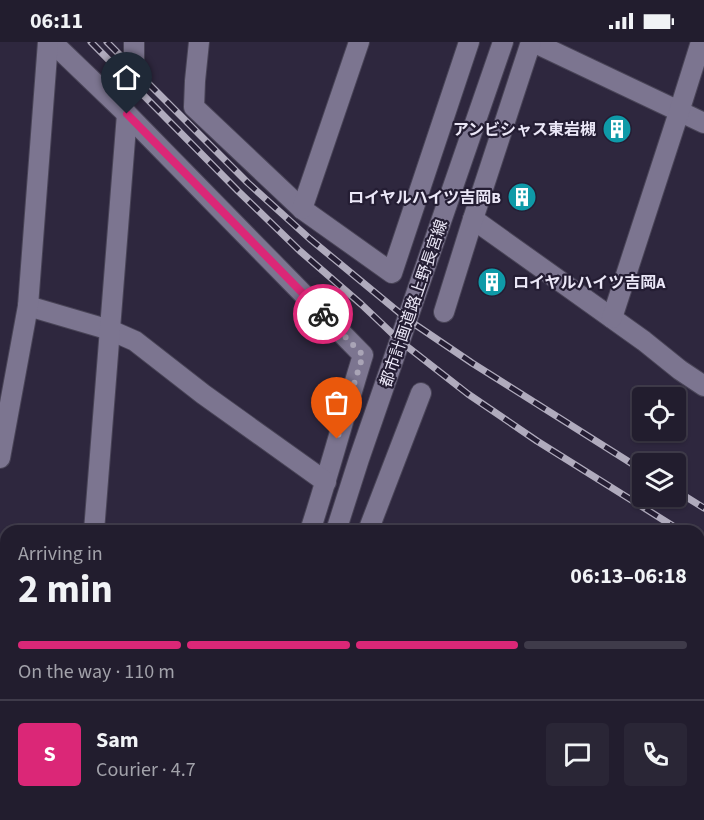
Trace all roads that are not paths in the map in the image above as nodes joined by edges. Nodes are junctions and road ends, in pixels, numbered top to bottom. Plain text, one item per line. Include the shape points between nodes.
1 (50, 42) edge
2 (199, 42) edge
3 (359, 42) edge
4 (469, 42) edge
5 (503, 42) edge
6 (532, 42) edge
7 (700, 42) edge
8 (679, 112) junction
9 (127, 114) junction
10 (704, 123) edge
11 (302, 209) junction
12 (473, 219) junction
13 (28, 306) junction
14 (444, 312) dead end
15 (612, 318) junction
16 (110, 330) junction
17 (704, 386) edge
18 (421, 393) dead end
19 (0, 458) edge
20 (326, 482) junction
21 (94, 525) edge
22 (312, 525) edge
23 (338, 525) edge
24 (373, 525) edge

1 - 9 street
1 - 13 street
2 - 11 street via 194,107
3 - 11 street
4 - 11 street via 392,273
5 - 23 street, 都市計画道路上野長宮線
6 - 8 street
6 - 12 street
7 - 8 street
8 - 10 street
8 - 15 street
9 - 16 street
9 - 20 street via 363,355
12 - 14 street
12 - 15 street
13 - 16 street
13 - 19 street
15 - 17 street
16 - 20 street via 135,341
16 - 21 street
18 - 24 street
20 - 22 street

